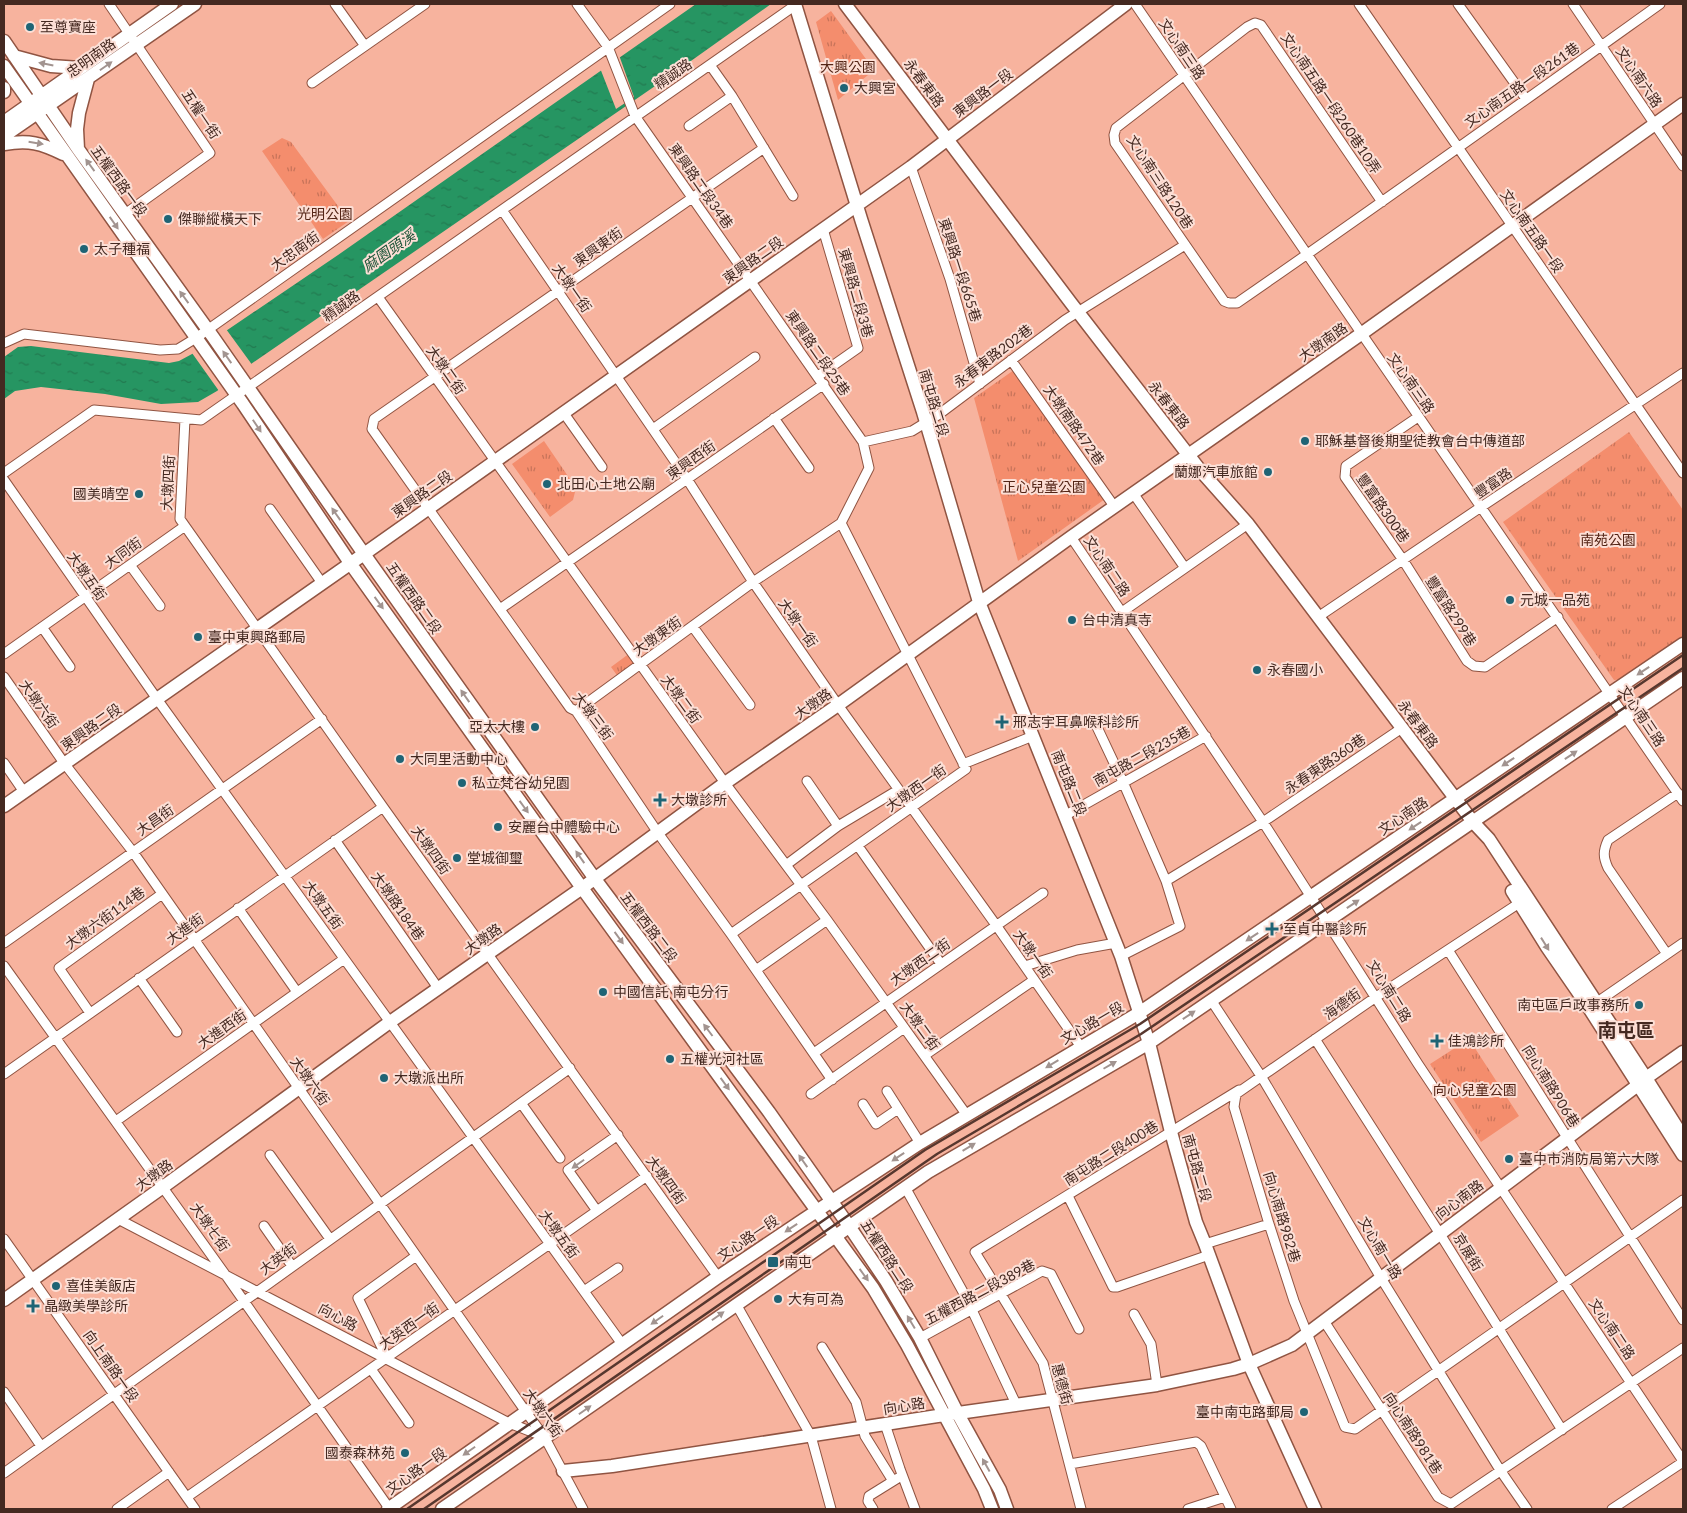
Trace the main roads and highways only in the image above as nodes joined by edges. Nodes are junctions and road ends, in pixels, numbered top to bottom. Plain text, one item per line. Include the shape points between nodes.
1 (172, 4) edge
2 (195, 4) edge
3 (796, 4) edge
4 (845, 4) edge
5 (1126, 4) edge
6 (4, 41) edge
7 (14, 56) junction
8 (4, 66) edge
9 (80, 68) junction
10 (88, 79) junction
11 (4, 88) edge
12 (4, 92) edge
13 (39, 104) junction
14 (1683, 104) edge
15 (4, 122) edge
16 (4, 136) edge
17 (948, 139) junction
18 (4, 144) edge
19 (78, 150) junction
20 (66, 155) junction
21 (856, 205) junction
22 (245, 382) joint
23 (233, 391) joint
24 (1189, 455) junction
25 (364, 554) junction
26 (350, 564) junction
27 (980, 602) junction
28 (1683, 644) edge
29 (1683, 678) edge
30 (1455, 798) junction
31 (4, 806) edge
32 (1473, 822) junction
33 (595, 878) junction
34 (582, 888) junction
35 (1139, 1013) junction
36 (1149, 1042) junction
37 (1683, 1052) edge
38 (1642, 1081) junction
39 (1683, 1137) edge
40 (1683, 1155) edge
41 (831, 1201) junction
42 (817, 1210) junction
43 (849, 1226) junction
44 (835, 1235) junction
45 (4, 1300) edge
46 (1249, 1364) junction
47 (958, 1414) junction
48 (944, 1415) junction
49 (563, 1471) road end
50 (389, 1509) edge
51 (442, 1509) edge
52 (992, 1509) edge
53 (1007, 1509) edge
54 (1315, 1509) edge

1 - 9 main road, 忠明南路
10 -> 2 main road, 忠明南路
3 - 21 main road, 南屯路二段
4 - 17 main road, 永春東路
5 - 17 main road, 東興路一段
6 - 7 main road, 五權西路一段
9 -> 7 main road via 51,66
7 - 13 main road, 五權西路一段
8 - 13 main road, 五權西路一段
9 - 13 main road, 忠明南路
10 - 13 main road, 忠明南路
10 - 19 main road via 79,113
11 - 12 main road
13 - 15 main road, 忠明南路
13 - 16 main road, 忠明南路
13 - 19 main road, 五權西路一段
13 - 20 main road, 五權西路一段
14 - 24 main road, 大墩南路
17 - 21 main road, 東興路一段
17 - 24 main road, 永春東路
18 -> 20 main road via 30,142
22 -> 19 main road, 五權西路一段
20 -> 23 main road, 五權西路一段
21 - 25 main road, 東興路二段
21 - 27 main road, 南屯路二段
25 -> 22 main road, 五權西路二段
23 -> 26 main road, 五權西路二段
24 - 27 main road, 大墩南路
24 - 30 main road, 永春東路 via 1248,524
25 - 26 main road, 東興路二段
33 -> 25 main road, 五權西路二段
26 - 31 main road, 東興路二段
26 -> 34 main road, 五權西路二段
27 - 33 main road, 大墩路
27 - 35 main road, 南屯路二段 via 1116,943
28 -> 30 main road, 文心南路
32 -> 29 main road
30 - 32 main road, 永春東路
30 -> 35 main road, 文心南路
36 -> 32 main road
32 - 38 main road, 永春東路 via 1482,844 1524,900 1547,947 1593,1006
33 - 34 main road, 大墩路
41 -> 33 main road, 五權西路二段
34 -> 42 main road, 五權西路二段
34 - 45 main road, 大墩路
35 - 36 main road, 南屯路二段
35 -> 41 main road, 文心路一段 via 966,1114
43 -> 36 main road via 904,1187
36 - 46 main road, 南屯路二段 via 1196,1222
37 - 38 main road, 向心南路
38 - 39 main road, 永春東路
38 - 40 main road, 永春東路
38 - 46 main road, 向心南路 via 1292,1345
41 - 42 main road, 文心路一段
41 - 43 main road, 五權西路二段
42 - 44 main road, 五權西路二段
42 -> 50 main road, 文心路一段
43 - 44 main road
47 -> 43 main road, 五權西路二段 via 920,1338
44 -> 48 main road, 五權西路二段 via 873,1288
51 -> 44 main road
46 - 47 main road, 向心路 via 1158,1385
46 - 54 main road, 南屯路二段
47 - 48 main road, 向心路
53 -> 47 main road, 五權西路二段
48 - 49 main road, 向心路
48 - 52 main road, 五權西路二段

